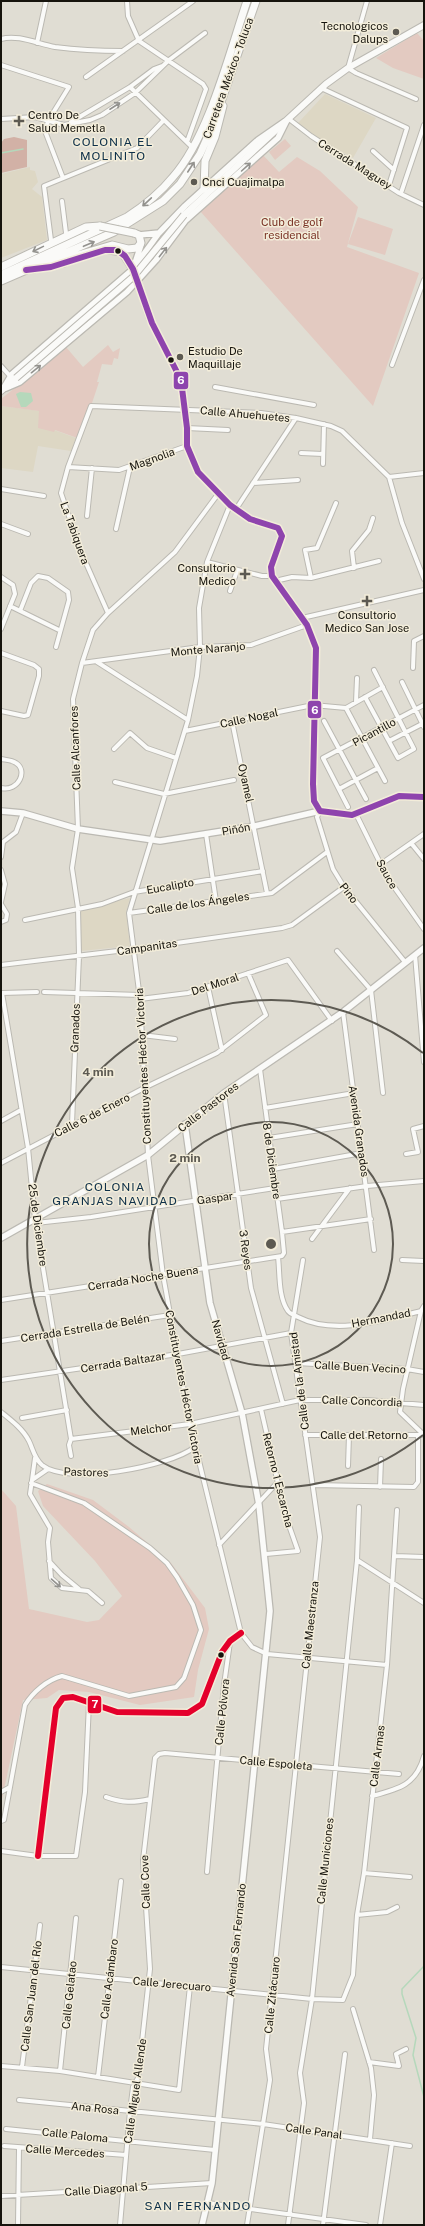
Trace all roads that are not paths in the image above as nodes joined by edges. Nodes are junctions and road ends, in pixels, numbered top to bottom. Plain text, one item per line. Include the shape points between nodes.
1 (46, 1) edge
2 (127, 1) edge
3 (193, 1) edge
4 (247, 1) edge
5 (256, 1) edge
6 (367, 1) edge
7 (424, 25) edge
8 (205, 33) dead end
9 (1, 39) edge
10 (138, 40) junction
11 (37, 43) junction
12 (123, 51) junction
13 (169, 60) junction
14 (1, 65) edge
15 (162, 66) junction
16 (348, 68) junction
17 (86, 77) dead end
18 (229, 79) junction
19 (130, 86) junction
20 (321, 88) junction
21 (135, 93) junction
22 (416, 98) dead end
23 (1, 119) edge
24 (164, 120) junction
25 (287, 120) junction
26 (48, 121) junction
27 (68, 124) junction
28 (424, 125) edge
29 (187, 142) junction
30 (193, 148) junction
31 (373, 151) dead end
32 (394, 170) junction
33 (63, 178) junction
34 (389, 185) junction
35 (204, 189) junction
36 (401, 193) junction
37 (62, 201) dead end
38 (424, 205) edge
39 (66, 232) dead end
40 (159, 233) junction
41 (136, 234) junction
42 (51, 240) dead end
43 (141, 245) junction
44 (1, 267) edge
45 (39, 268) junction
46 (133, 269) junction
47 (26, 270) junction
48 (1, 274) edge
49 (424, 280) edge
50 (1, 281) edge
51 (138, 282) junction
52 (93, 305) junction
53 (100, 314) junction
54 (392, 365) dead end
55 (1, 366) edge
56 (13, 377) junction
57 (215, 387) dead end
58 (2, 390) edge
59 (91, 406) joint
60 (314, 406) dead end
61 (186, 409) junction
62 (296, 418) junction
63 (324, 424) junction
64 (187, 428) junction
65 (228, 430) dead end
66 (187, 446) junction
67 (301, 453) dead end
68 (323, 454) junction
69 (323, 464) dead end
70 (68, 467) junction
71 (130, 467) junction
72 (92, 468) junction
73 (424, 473) edge
74 (389, 477) junction
75 (298, 480) dead end
76 (253, 483) junction
77 (1, 489) edge
78 (218, 494) junction
79 (44, 496) dead end
80 (336, 503) dead end
81 (230, 505) junction
82 (236, 509) junction
83 (87, 516) dead end
84 (373, 518) dead end
85 (1, 524) edge
86 (116, 529) dead end
87 (28, 534) dead end
88 (379, 561) dead end
89 (206, 562) junction
90 (354, 568) junction
91 (237, 571) junction
92 (1, 578) edge
93 (274, 578) junction
94 (311, 578) junction
95 (424, 579) edge
96 (424, 590) edge
97 (230, 591) dead end
98 (10, 606) junction
99 (20, 611) junction
100 (108, 613) junction
101 (302, 618) junction
102 (307, 625) junction
103 (1, 629) edge
104 (59, 630) junction
105 (424, 636) edge
106 (56, 647) dead end
107 (200, 647) junction
108 (1, 653) edge
109 (97, 662) junction
110 (82, 663) junction
111 (413, 668) dead end
112 (374, 670) dead end
113 (357, 678) dead end
114 (402, 682) dead end
115 (383, 687) junction
116 (365, 697) junction
117 (356, 702) junction
118 (313, 705) junction
119 (424, 705) edge
120 (346, 708) junction
121 (415, 710) junction
122 (1, 711) edge
123 (398, 718) junction
124 (188, 720) junction
125 (232, 721) junction
126 (324, 721) dead end
127 (423, 726) edge
128 (382, 728) junction
129 (185, 732) junction
130 (406, 733) junction
131 (362, 738) junction
132 (389, 741) junction
133 (114, 750) dead end
134 (339, 750) junction
135 (176, 758) junction
136 (1, 759) edge
137 (378, 768) junction
138 (234, 780) dead end
139 (356, 780) junction
140 (385, 781) dead end
141 (115, 782) dead end
142 (1, 788) edge
143 (339, 789) junction
144 (164, 794) junction
145 (424, 797) edge
146 (366, 799) dead end
147 (348, 808) dead end
148 (1, 811) edge
149 (320, 811) junction
150 (23, 813) junction
151 (356, 814) junction
152 (255, 826) junction
153 (78, 829) junction
154 (206, 834) junction
155 (424, 834) edge
156 (151, 840) junction
157 (411, 842) junction
158 (327, 852) junction
159 (1, 857) edge
160 (424, 859) edge
161 (381, 864) junction
162 (1, 870) edge
163 (263, 871) junction
164 (212, 879) junction
165 (344, 887) junction
166 (134, 892) junction
167 (267, 893) junction
168 (216, 901) junction
169 (1, 903) edge
170 (78, 908) junction
171 (129, 913) junction
172 (25, 920) dead end
173 (1, 922) edge
174 (424, 929) edge
175 (424, 948) edge
176 (134, 949) junction
177 (337, 951) dead end
178 (415, 955) junction
179 (79, 956) junction
180 (405, 962) junction
181 (1, 965) edge
182 (248, 973) junction
183 (208, 987) junction
184 (371, 990) junction
185 (36, 992) dead end
186 (44, 992) dead end
187 (77, 992) junction
188 (2, 993) edge
189 (140, 997) junction
190 (343, 1012) junction
191 (332, 1021) junction
192 (423, 1034) edge
193 (142, 1035) junction
194 (175, 1039) dead end
195 (222, 1050) junction
196 (424, 1062) edge
197 (260, 1069) junction
198 (144, 1088) junction
199 (224, 1093) junction
200 (354, 1093) junction
201 (383, 1093) dead end
202 (265, 1108) junction
203 (21, 1110) junction
204 (1, 1121) edge
205 (72, 1124) junction
206 (185, 1124) junction
207 (358, 1124) junction
208 (424, 1126) edge
209 (269, 1138) junction
210 (28, 1148) junction
211 (362, 1153) junction
212 (406, 1154) dead end
213 (148, 1155) junction
214 (1, 1163) edge
215 (273, 1169) junction
216 (424, 1180) edge
217 (367, 1186) junction
218 (275, 1188) junction
219 (350, 1188) junction
220 (238, 1195) junction
221 (277, 1199) junction
222 (196, 1201) junction
223 (154, 1206) junction
224 (371, 1219) junction
225 (36, 1221) junction
226 (322, 1226) junction
227 (282, 1232) junction
228 (1, 1238) edge
229 (312, 1239) dead end
230 (374, 1250) dead end
231 (284, 1253) joint
232 (278, 1257) junction
233 (303, 1260) dead end
234 (402, 1260) dead end
235 (424, 1260) edge
236 (248, 1262) junction
237 (205, 1269) junction
238 (163, 1275) junction
239 (48, 1293) junction
240 (1, 1300) edge
241 (424, 1306) edge
242 (421, 1311) junction
243 (170, 1315) junction
244 (294, 1315) junction
245 (54, 1333) junction
246 (291, 1333) junction
247 (264, 1338) junction
248 (1, 1341) edge
249 (222, 1346) junction
250 (178, 1354) junction
251 (296, 1363) junction
252 (407, 1369) junction
253 (60, 1371) junction
254 (424, 1372) edge
255 (1, 1380) edge
256 (300, 1400) junction
257 (401, 1402) junction
258 (283, 1404) junction
259 (424, 1405) edge
260 (261, 1409) junction
261 (67, 1410) junction
262 (1, 1412) edge
263 (242, 1413) junction
264 (22, 1418) dead end
265 (190, 1424) junction
266 (305, 1435) junction
267 (349, 1435) junction
268 (424, 1435) edge
269 (418, 1436) junction
270 (71, 1439) junction
271 (195, 1448) junction
272 (71, 1456) dead end
273 (35, 1458) junction
274 (381, 1459) dead end
275 (348, 1466) dead end
276 (48, 1469) junction
277 (31, 1481) junction
278 (277, 1483) junction
279 (314, 1485) junction
280 (380, 1487) junction
281 (259, 1505) junction
282 (359, 1507) dead end
283 (397, 1510) dead end
284 (219, 1546) junction
285 (266, 1554) junction
286 (395, 1556) junction
287 (424, 1558) edge
288 (357, 1560) junction
289 (49, 1561) junction
290 (393, 1584) junction
291 (79, 1589) junction
292 (102, 1603) dead end
293 (424, 1603) edge
294 (241, 1633) junction
295 (230, 1641) junction
296 (267, 1654) junction
297 (306, 1657) junction
298 (346, 1661) junction
299 (387, 1665) junction
300 (89, 1703) junction
301 (424, 1756) edge
302 (155, 1758) joint
303 (217, 1759) junction
304 (255, 1761) junction
305 (296, 1765) junction
306 (334, 1769) junction
307 (374, 1772) junction
308 (399, 1774) dead end
309 (10, 1786) junction
310 (1, 1792) edge
311 (372, 1796) junction
312 (106, 1797) dead end
313 (150, 1799) junction
314 (1, 1821) edge
315 (1, 1851) edge
316 (38, 1856) junction
317 (207, 1872) dead end
318 (364, 1873) junction
319 (410, 1877) dead end
320 (122, 1881) dead end
321 (397, 1907) dead end
322 (357, 1915) junction
323 (76, 1918) dead end
324 (40, 1925) dead end
325 (1, 1967) edge
326 (34, 1970) junction
327 (71, 1975) junction
328 (109, 1979) junction
329 (149, 1982) junction
330 (190, 1986) junction
331 (230, 1989) junction
332 (271, 1994) junction
333 (312, 1999) junction
334 (343, 2000) joint
335 (353, 2009) dead end
336 (406, 2049) dead end
337 (345, 2054) dead end
338 (369, 2062) junction
339 (1, 2066) edge
340 (22, 2067) junction
341 (60, 2072) junction
342 (98, 2077) junction
343 (137, 2082) junction
344 (19, 2100) dead end
345 (130, 2111) junction
346 (218, 2120) junction
347 (263, 2124) junction
348 (6, 2129) dead end
349 (301, 2129) junction
350 (335, 2134) junction
351 (370, 2139) junction
352 (127, 2141) junction
353 (392, 2144) junction
354 (4, 2146) dead end
355 (410, 2146) dead end
356 (19, 2148) junction
357 (215, 2150) junction
358 (126, 2155) junction
359 (212, 2183) junction
360 (123, 2188) junction
361 (1, 2196) edge
362 (18, 2196) junction
363 (208, 2203) junction
364 (250, 2208) junction
365 (289, 2214) junction
366 (324, 2219) junction
367 (18, 2225) edge
368 (120, 2225) edge
369 (202, 2225) edge
370 (247, 2225) edge
371 (288, 2225) edge
372 (324, 2225) edge
373 (366, 2225) edge
374 (380, 2225) edge

1 - 11 street
2 - 10 street via 128,16
3 - 10 street
4 - 30 main road, Carretera México - Toluca via 208,114
5 - 18 main road, Carretera México - Toluca
6 - 16 street
7 - 16 main road
8 - 13 street
9 - 11 street via 13,37
10 - 12 street
10 - 13 street via 156,54
11 - 12 street via 93,51
12 - 17 street
13 - 15 street
13 - 29 street via 203,84 206,89
14 - 26 street via 69,87
15 - 19 street
15 - 21 street via 158,73
16 - 20 main road
16 - 22 street via 356,74
18 - 35 main road via 219,124 205,161
47 -> 18 main road, Carretera México - Toluca via 102,239 162,201 180,184 200,154
19 - 21 street
19 - 27 street
20 - 25 main road
20 - 32 street via 407,128
21 - 24 street
27 -> 21 street via 102,115
23 - 26 street via 36,117
24 - 29 street
24 - 33 street via 137,148
25 - 34 street, Cerrada Maguey
25 - 35 street via 258,140
51 -> 25 street via 185,221 278,138
25 - 56 main road, bridge via 184,215 133,277
26 - 27 street via 60,125
26 - 33 street via 45,133
28 - 36 street
29 - 30 street
30 -> 48 main road, Carretera México - Toluca via 174,177 143,206 109,226
31 - 32 street
32 - 34 street
33 - 42 street via 47,184 43,189
34 - 36 street, Cerrada Maguey
35 - 40 street
36 - 38 street, Cerrada Maguey
37 - 39 street
40 - 41 street
40 - 46 street
41 - 43 main road
41 -> 44 main road, bridge via 111,226 86,227
43 - 45 main road via 131,249 112,245
43 - 46 street
45 - 46 main road via 51,267 113,249 126,256
45 - 47 main road
46 - 51 street
46 - 52 street
47 - 50 main road, Carretera México - Toluca
49 - 54 street
51 - 53 street
51 - 61 street via 150,319 181,380
52 - 53 street
52 - 56 street
58 -> 53 street via 20,382
55 - 56 street
56 - 58 main road
57 - 60 street
59 - 61 street, Calle Ahuehuetes
59 - 70 street, La Tabiquera
61 - 62 street, Calle Ahuehuetes via 261,413
61 - 64 street
62 - 63 street, Calle Ahuehuetes
62 - 76 street
63 - 68 street
63 - 74 street, Calle Ahuehuetes via 342,431
64 - 65 street
64 - 66 street
66 - 71 street, Magnolia
66 - 78 street via 198,472
67 - 68 street
68 - 69 street
70 - 72 street, Magnolia
70 - 100 street, La Tabiquera via 61,497
71 - 72 street, Magnolia via 119,470
71 - 86 street
72 - 83 street
73 - 74 street
74 - 95 street, Calle Ahuehuetes via 402,523
75 - 76 street
76 - 82 street
77 - 79 street
78 - 81 street
78 - 100 street, Calle Alcanfores via 175,552
80 - 94 street via 317,548 305,550
81 - 82 street
81 - 89 street, Constituyentes Héctor Victoria
82 - 93 street via 250,519 278,528 281,532 282,536 271,568
84 - 90 street via 369,530 352,551
85 - 87 street
88 - 90 street
89 - 91 street
89 - 107 street, Constituyentes Héctor Victoria via 199,608
90 - 94 street
91 - 93 street
91 - 97 street
92 - 98 street via 9,581 14,589 15,594
93 - 94 street
93 - 101 street
96 - 101 street
98 - 99 street
98 - 103 street
99 - 104 street
99 - 104 street via 34,578 48,578 65,589 69,595
100 - 110 street, Calle Alcanfores via 93,630
101 - 102 street
102 - 107 street, Monte Naranjo via 251,645
102 - 118 street via 316,648
104 - 106 street
105 - 111 street via 414,641
107 - 109 street, Monte Naranjo
107 - 124 street, Constituyentes Héctor Victoria
108 - 122 street via 34,665 39,669 40,676 28,715
109 - 110 street, Monte Naranjo
109 - 124 street
110 - 153 street, Calle Alcanfores via 73,699
112 - 115 street
113 - 117 street
114 - 121 street
115 - 116 street
115 - 123 street
116 - 117 street
116 - 128 street
117 - 120 street
118 - 120 street, Calle Nogal
118 - 125 street, Calle Nogal
118 - 149 street via 313,794
119 - 121 street, Picantillo
120 - 131 street
121 - 123 street, Picantillo
121 - 127 street
123 - 128 street, Picantillo
123 - 130 street
124 - 129 street, Constituyentes Héctor Victoria
125 - 129 street, Calle Nogal
125 - 152 street, Oyamel
126 - 134 street
127 - 130 street
128 - 131 street, Picantillo
128 - 132 street
129 - 135 street, Constituyentes Héctor Victoria
130 - 132 street
130 - 132 street via 414,749 398,758
131 - 134 street, Picantillo
131 - 137 street
133 - 135 street via 130,733 147,748
134 - 139 street
134 - 143 street, Picantillo via 323,758
135 - 144 street, Constituyentes Héctor Victoria
136 - 142 street via 16,762 21,772 19,784 8,789
137 - 139 street
137 - 140 street
138 - 144 street
139 - 143 street
139 - 146 street
141 - 144 street
143 - 147 street
144 - 156 street, Constituyentes Héctor Victoria
145 - 151 street via 394,797
148 - 150 street, Piñón
149 - 151 street, Piñón
149 - 152 street, Piñón
149 - 158 street, Pino via 317,817
150 - 153 street, Piñón
150 - 159 street via 16,832 3,842
151 - 161 street, Sauce
152 - 154 street, Piñón
152 - 163 street, Oyamel
153 - 156 street, Piñón
153 - 170 street, Calle Alcanfores via 72,868
154 - 156 street, Piñón via 171,841
154 - 164 street
155 - 157 street
156 - 166 street, Constituyentes Héctor Victoria
157 - 160 street
157 - 161 street
158 - 165 street, Pino via 333,869
158 - 167 street, Calle de los Ángeles via 275,892
161 - 174 street, Sauce via 397,893
162 - 169 street via 5,884
163 - 164 street, Eucalipto
163 - 167 street, Oyamel
164 - 166 street, Eucalipto
164 - 168 street
165 - 176 street, Campanitas via 292,925 282,928
165 - 180 street, Pino
166 - 170 street, Eucalipto via 102,904
166 - 171 street, Constituyentes Héctor Victoria
167 - 168 street, Calle de los Ángeles
168 - 171 street, Calle de los Ángeles
169 - 173 street via 7,914 6,920
170 - 172 street, Eucalipto
170 - 179 street, Calle Alcanfores
171 - 176 street, Constituyentes Héctor Victoria
175 - 178 street, Calle Pastores
176 - 179 street, Campanitas
176 - 189 street, Constituyentes Héctor Victoria
177 - 184 street
178 - 180 street, Calle Pastores
178 - 192 street
179 - 181 street, Campanitas
179 - 187 street, Granados
180 - 184 street, Calle Pastores
182 - 183 street, Del Moral
182 - 191 street, Del Moral via 288,960
182 - 195 street, Calle 6 de Enero via 266,1015
183 - 189 street, Del Moral via 188,993
183 - 195 street
184 - 190 street, Calle Pastores
184 - 201 street
185 - 188 street
186 - 187 street, Del Moral
187 - 189 street, Del Moral
187 - 205 street, Granados
188 - 203 street, 25 de Diciembre
189 - 193 street, Constituyentes Héctor Victoria
190 - 191 street, Calle Pastores
190 - 200 street, Avenida Granados
191 - 197 street, Calle Pastores
192 - 196 street
193 - 194 street
193 - 198 street, Constituyentes Héctor Victoria
195 - 198 street, Calle 6 de Enero
197 - 199 street, Calle Pastores
197 - 202 street, 8 de Diciembre
198 - 205 street, Calle 6 de Enero
198 - 213 street, Constituyentes Héctor Victoria
199 - 206 street, Calle Pastores
199 - 220 street, 3 Reyes
200 - 202 street
200 - 207 street, Avenida Granados
202 - 209 street, 8 de Diciembre
203 - 204 street
203 - 210 street, 25 de Diciembre
205 - 210 street, Calle 6 de Enero
206 - 213 street, Calle Pastores
206 - 222 street, Navidad
207 - 209 street
207 - 211 street, Avenida Granados
208 - 212 street via 413,1129 418,1152
209 - 215 street, 8 de Diciembre
210 - 214 street, Calle 6 de Enero
210 - 225 street, 25 de Diciembre
211 - 215 street
211 - 217 street, Avenida Granados
213 - 223 street, Constituyentes Héctor Victoria
213 - 225 street, Calle Pastores
215 - 218 street, 8 de Diciembre
216 - 217 street
217 - 219 street
217 - 224 street, Avenida Granados
218 - 220 street, Gaspar
218 - 221 street, 8 de Diciembre
219 - 221 street
219 - 226 street
220 - 222 street, Gaspar
220 - 236 street, 3 Reyes
221 - 227 street, 8 de Diciembre
222 - 223 street, Gaspar
222 - 237 street, Navidad
223 - 225 street, Gaspar via 91,1217
223 - 238 street, Constituyentes Héctor Victoria
224 - 226 street
224 - 230 street, Avenida Granados
225 - 228 street, Calle Pastores
225 - 239 street, 25 de Diciembre
226 - 227 street
226 - 229 street
227 - 231 street, 8 de Diciembre
231 - 232 street, Cerrada Noche Buena
232 - 236 street, Cerrada Noche Buena
232 - 244 street, Calle de la Amistad via 284,1304
233 - 244 street
234 - 235 street
236 - 237 street, Cerrada Noche Buena
236 - 247 street, 3 Reyes via 251,1288
237 - 238 street, Cerrada Noche Buena
237 - 249 street, Navidad via 210,1303
238 - 239 street, Cerrada Noche Buena
238 - 243 street, Constituyentes Héctor Victoria
239 - 240 street, Cerrada Noche Buena
239 - 245 street, 25 de Diciembre
241 - 242 street
242 - 244 street, Hermandad via 384,1320 342,1325 315,1324
242 - 252 street
243 - 245 street, Cerrada Estrella de Belén
243 - 250 street, Constituyentes Héctor Victoria
244 - 246 street, Calle de la Amistad
245 - 248 street, Cerrada Estrella de Belén
245 - 253 street, 25 de Diciembre
246 - 247 street, Cerrada Baltazar
246 - 251 street, Calle de la Amistad
247 - 249 street, Cerrada Baltazar
247 - 258 street, 3 Reyes
249 - 250 street, Cerrada Baltazar
249 - 263 street, Navidad
250 - 253 street, Cerrada Baltazar
250 - 265 street, Constituyentes Héctor Victoria
251 - 252 street, Calle Buen Vecino
251 - 256 street, Calle de la Amistad
252 - 254 street, Calle Buen Vecino
252 - 257 street
253 - 255 street, Cerrada Baltazar
253 - 261 street, 25 de Diciembre
256 - 257 street, Calle Concordia
256 - 258 street, Melchor
256 - 266 street, Calle de la Amistad
257 - 259 street, Calle Concordia
257 - 268 street via 400,1412
258 - 260 street, Melchor
260 - 263 street, Melchor
260 - 278 street, Retorno 1 Escarcha
261 - 264 street
261 - 270 street, 25 de Diciembre
262 - 273 street, Pastores via 23,1433
263 - 265 street, Melchor
263 - 281 street, Navidad
265 - 270 street, Melchor
265 - 271 street, Constituyentes Héctor Victoria
266 - 267 street, Calle del Retorno
266 - 279 street, Calle de la Amistad
267 - 269 street, Calle del Retorno
267 - 275 street
268 - 269 street, Calle del Retorno
269 - 280 street via 418,1482 414,1487
270 - 272 street, 25 de Diciembre
271 - 276 street, Pastores via 135,1470 92,1474
271 - 284 street, Constituyentes Héctor Victoria
273 - 276 street, Pastores
273 - 277 street
274 - 280 street
276 - 277 street
277 - 289 street via 30,1494 50,1528
277 - 309 street via 84,1503 150,1548 177,1577 193,1605 202,1630 184,1678 176,1687 128,1696 76,1679 62,1676 52,1679 24,1705
278 - 281 street
278 - 285 street, Retorno 1 Escarcha via 298,1551
279 - 280 street
279 - 297 street, Calle Maestranza via 320,1537
281 - 284 street
281 - 285 street, Navidad
282 - 288 street, Calle Municiones
283 - 286 street, Calle Armas
284 - 294 street, Constituyentes Héctor Victoria
285 - 296 street, Navidad via 270,1611
286 - 287 street
286 - 290 street, Calle Armas
288 - 290 street
288 - 298 street, Calle Municiones
289 - 291 street via 62,1576
289 -> 291 street via 50,1578 55,1583 62,1588
290 - 293 street
290 - 299 street, Calle Armas
291 - 292 street via 88,1591
294 - 295 street
294 - 296 street via 252,1647
295 - 300 street via 222,1652 202,1704 188,1713 116,1712
295 - 303 street, Calle Pólvora
296 - 297 street
296 - 304 street, Avenida San Fernando
297 - 298 street
297 - 305 street, Calle Maestranza
298 - 299 street
298 - 306 street, Calle Municiones
299 - 307 street, Calle Armas
300 - 316 street via 68,1697 59,1702 56,1708
300 - 316 street via 85,1792 76,1856
301 - 311 street via 423,1765 417,1776 403,1786
302 - 303 street, Calle Espoleta via 165,1753
302 - 313 street, Calle Cove
303 - 304 street, Calle Espoleta
303 - 317 street, Calle Pólvora
304 - 305 street, Calle Espoleta
304 - 331 street, Avenida San Fernando
305 - 306 street, Calle Espoleta
305 - 332 street, Calle Zitácuaro
306 - 307 street, Calle Espoleta
306 - 333 street, Calle Municiones
307 - 308 street, Calle Espoleta
307 - 311 street, Calle Armas
309 - 310 street
309 - 314 street via 4,1820
311 - 318 street, Calle Armas
312 - 313 street via 134,1803
313 - 329 street, Calle Cove via 143,1860
315 - 316 street
318 - 319 street
318 - 322 street, Calle Armas
320 - 328 street, Calle Acámbaro
321 - 322 street via 387,1912
322 - 334 street, Calle Armas via 353,1975
323 - 327 street, Calle Gelatao
324 - 326 street, Calle San Juan del Río
325 - 326 street, Calle Jerecuaro
326 - 327 street, Calle Jerecuaro
326 - 340 street, Calle San Juan del Río
327 - 328 street, Calle Jerecuaro
327 - 341 street, Calle Gelatao
328 - 329 street, Calle Jerecuaro
328 - 342 street, Calle Acámbaro
329 - 330 street, Calle Jerecuaro
329 - 343 street, Calle Miguel Allende
330 - 331 street, Calle Jerecuaro
330 - 343 street via 179,2090
331 - 332 street, Calle Jerecuaro
331 - 346 street, Avenida San Fernando
332 - 333 street, Calle Jerecuaro
332 - 347 street, Calle Zitácuaro via 266,2049 270,2080
333 - 334 street, Calle Jerecuaro
333 - 349 street, Calle Municiones via 300,2073 304,2103
335 - 338 street
336 - 338 street via 396,2054 399,2066
337 - 350 street
338 - 351 street via 374,2095
339 - 340 street
340 - 341 street
341 - 342 street
342 - 343 street
343 - 345 street, Calle Miguel Allende via 133,2087
344 - 345 street, Ana Rosa
345 - 346 street, Ana Rosa
345 - 352 street, Calle Miguel Allende
346 - 347 street, Calle Panal
346 - 357 street, Avenida San Fernando
347 - 349 street, Calle Panal
347 - 364 street, Calle Zitácuaro
348 - 352 street, Calle Paloma
349 - 350 street, Calle Panal
349 - 365 street, Calle Municiones
350 - 351 street, Calle Panal
350 - 366 street
351 - 353 street, Calle Panal
352 - 357 street, Calle Paloma
352 - 358 street, Calle Miguel Allende
353 - 355 street, Calle Panal
353 - 374 street
354 - 356 street, Calle Mercedes
356 - 358 street, Calle Mercedes
356 - 362 street
357 - 359 street, Avenida San Fernando
358 - 360 street, Calle Miguel Allende
359 - 360 street, Calle Diagonal 5
359 - 363 street, Avenida San Fernando
360 - 362 street, Calle Diagonal 5
360 - 368 street, Calle Miguel Allende
361 - 362 street, Calle Diagonal 5
362 - 367 street
363 - 364 street
363 - 369 street, Avenida San Fernando
364 - 365 street
364 - 370 street, Calle Zitácuaro
365 - 366 street
365 - 371 street, Calle Municiones
366 - 372 street
366 - 373 street

